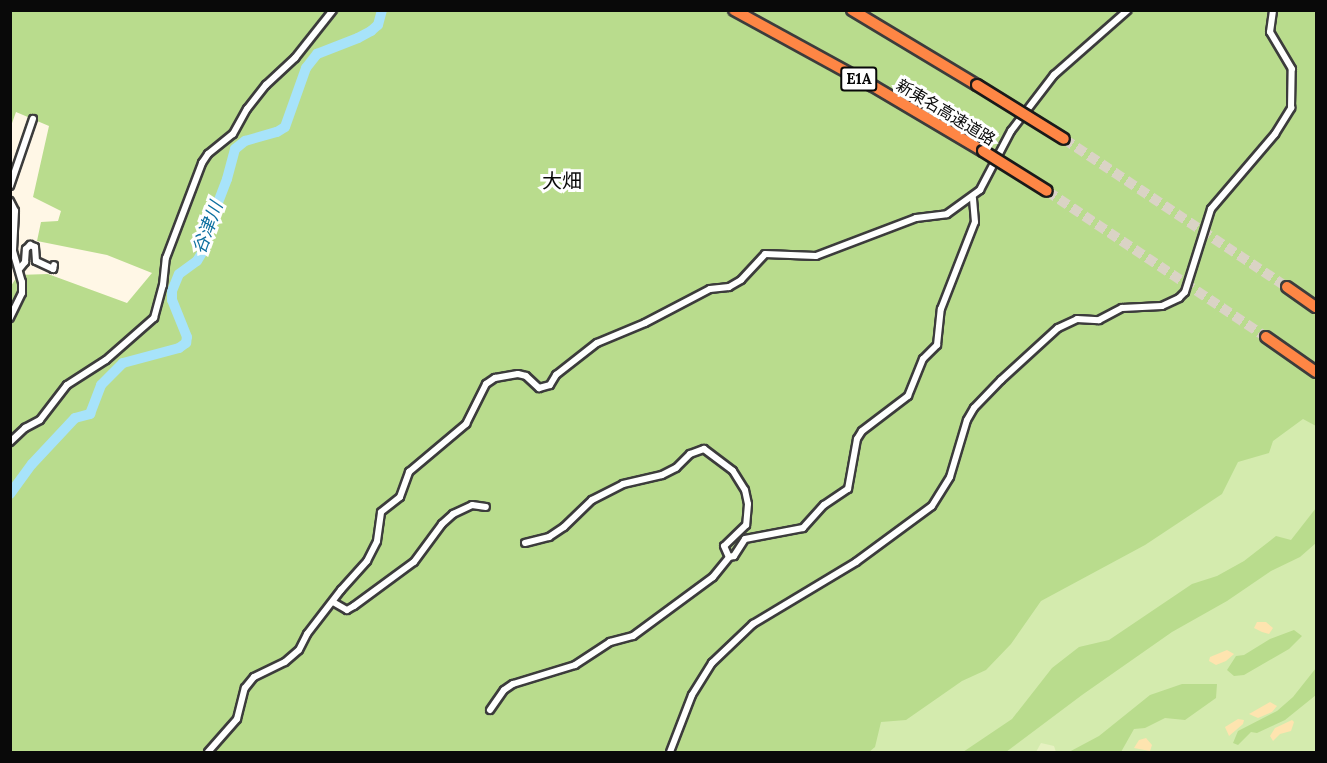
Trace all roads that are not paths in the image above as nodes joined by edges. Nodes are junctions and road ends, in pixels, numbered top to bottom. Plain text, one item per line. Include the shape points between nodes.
1 (333, 10) edge
2 (734, 10) edge
3 (852, 10) edge
4 (1128, 10) edge
5 (1273, 10) edge
6 (33, 119) dead end
7 (1064, 140) tunnel mouth
8 (10, 186) edge
9 (1047, 191) tunnel mouth
10 (974, 198) junction
11 (10, 201) edge
12 (54, 265) dead end
13 (20, 268) junction
14 (1287, 287) tunnel mouth
15 (1317, 307) edge
16 (10, 318) edge
17 (1266, 337) tunnel mouth
18 (1317, 372) edge
19 (10, 442) edge
20 (486, 507) dead end
21 (525, 543) dead end
22 (729, 557) junction
23 (333, 602) junction
24 (490, 710) dead end
25 (208, 753) edge
26 (670, 753) edge

1 - 19 street via 295,58 266,85 233,134 202,163 166,258 154,318 106,360 68,385 40,420
2 - 9 highway, 新東名高速道路 / E1A, bridge via 873,86
3 - 7 highway, bridge
4 - 10 street via 1054,75 1011,131
5 - 26 street via 1270,32 1292,69 1291,108 1275,134 1211,209 1185,292 1162,306 1122,308 1099,320 1077,319 1058,328 974,408 962,433 950,477 932,506 856,562 753,624 712,663 692,695
6 - 8 street
10 - 22 street via 975,222 941,309 937,345 923,359 908,396 857,439 848,489 824,505 803,528 745,540
10 - 23 street via 947,214 916,218 816,256 765,254 729,287 710,289 597,344 556,375 550,385 539,387 518,374 495,378 486,384 466,424 409,472 400,497 381,512 373,552
11 - 13 street via 15,211 13,251
12 - 13 street via 53,269 36,261 35,247 30,245
13 - 16 street via 22,293
14 - 15 highway
17 - 18 highway
20 - 23 street via 472,505 453,514 414,562 354,606 347,610
21 - 22 street via 549,537 592,500 623,484 662,475 690,454 704,449 733,471 745,490 746,525 724,546
22 - 24 street via 713,577 633,636 610,642 575,665 513,684
23 - 25 street via 299,650 244,688 237,719

